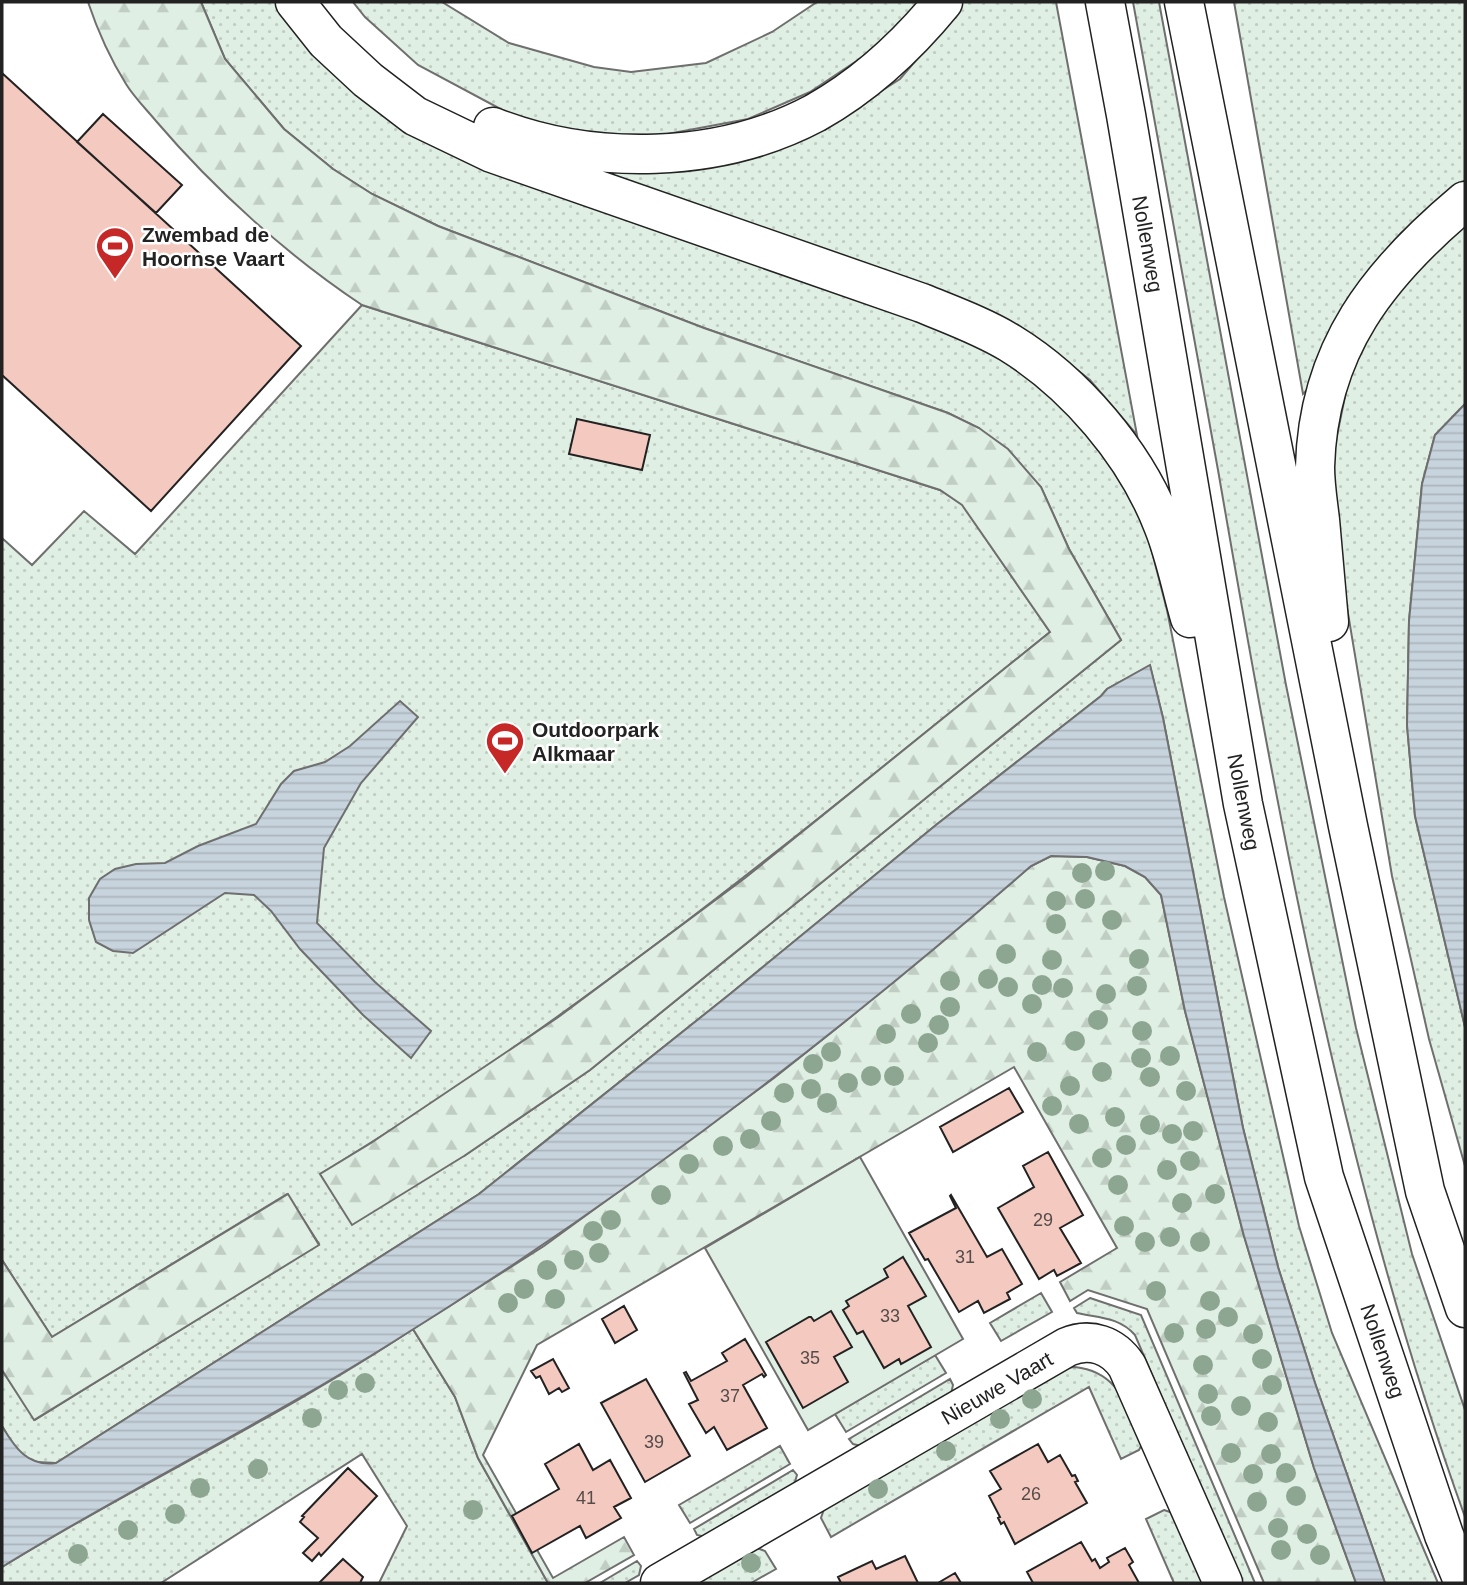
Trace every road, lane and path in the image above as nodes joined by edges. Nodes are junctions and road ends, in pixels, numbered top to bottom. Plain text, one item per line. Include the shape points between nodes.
1 (295, 2) edge
2 (328, 2) edge
3 (943, 2) edge
4 (1105, 2) edge
5 (1184, 2) edge
6 (1465, 201) edge
7 (1243, 804) junction
8 (1348, 826) junction
9 (1465, 1308) edge
10 (660, 1583) edge
11 (1223, 1583) edge
12 (1464, 1583) edge

1 - 7 main road via 326,41 415,116 492,153 922,303 1008,342 1046,368 1111,433 1163,525
2 - 3 main road via 394,70 472,119 522,138 569,148 658,153 756,137 814,113 898,53
4 - 7 main road, Nollenweg
5 - 8 main road
6 - 8 main road via 1428,232 1382,282 1346,339 1318,425 1315,470
7 - 12 main road, Nollenweg via 1324,1177
8 - 9 main road via 1425,1191
10 - 11 main road, Nieuwe Vaart via 1077,1342 1093,1342 1121,1356

